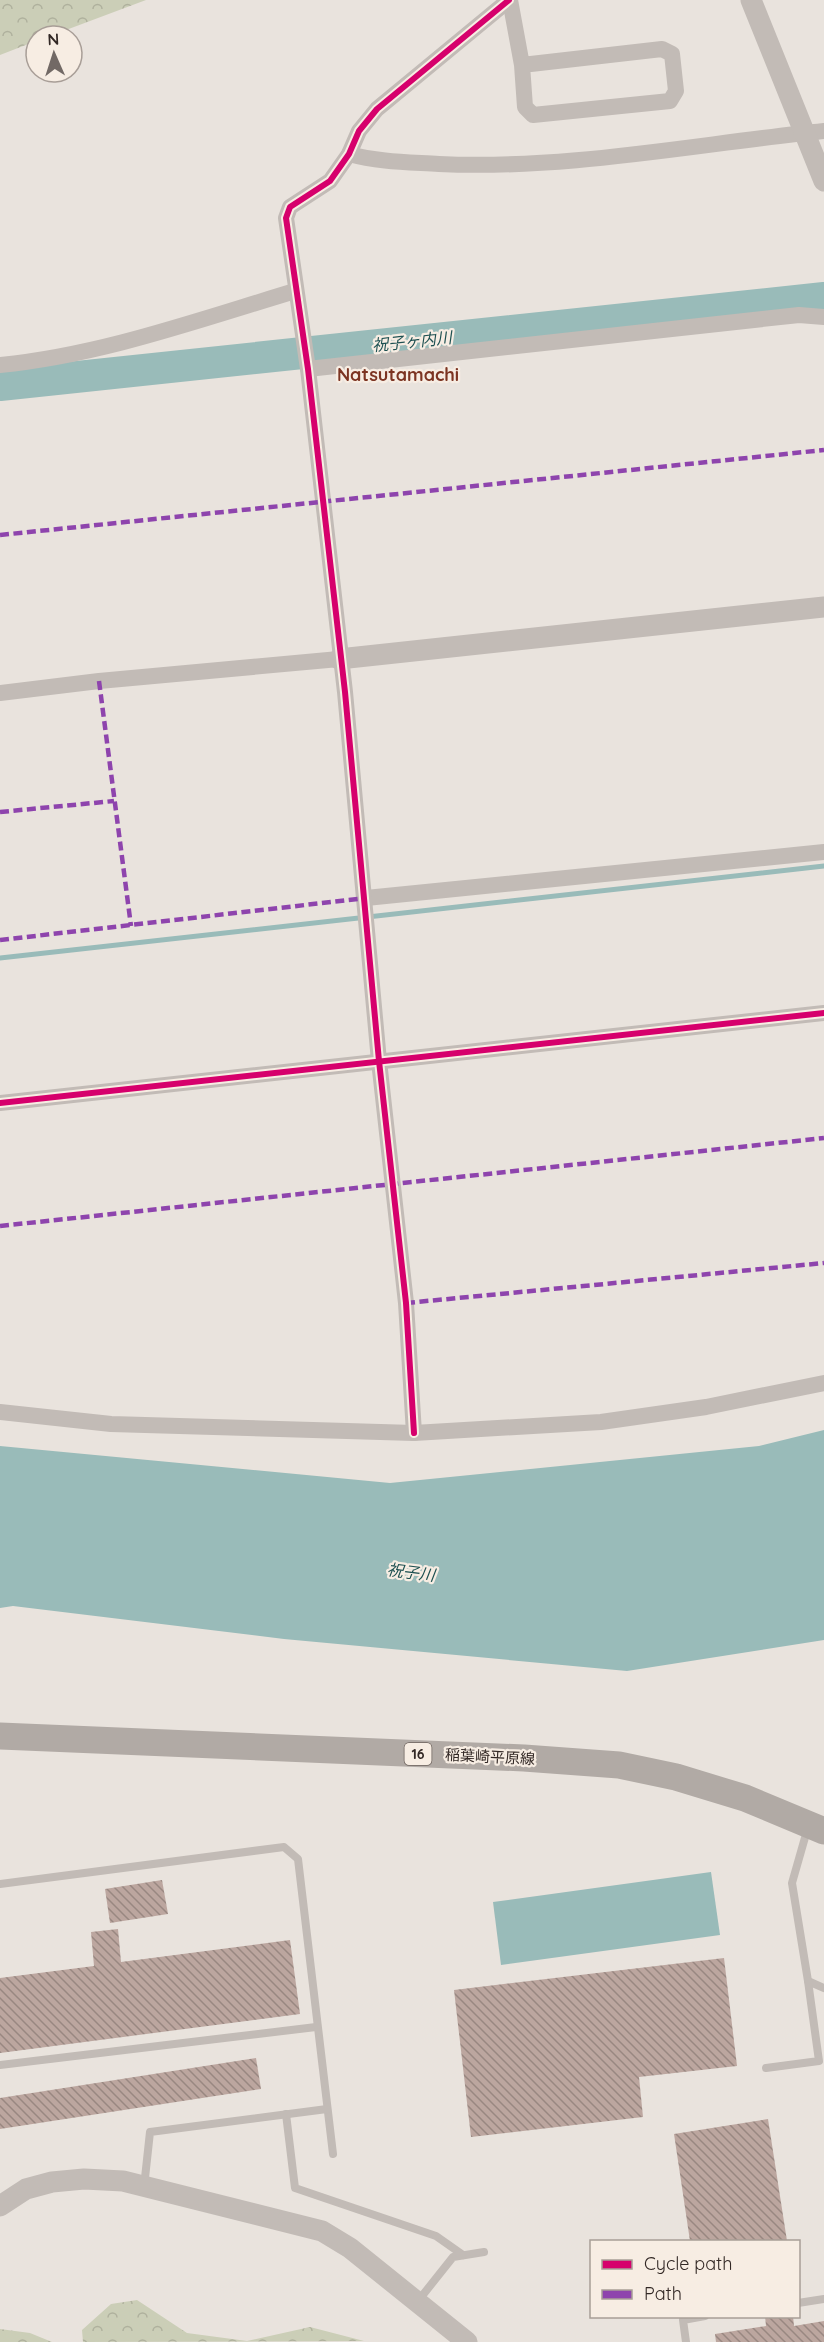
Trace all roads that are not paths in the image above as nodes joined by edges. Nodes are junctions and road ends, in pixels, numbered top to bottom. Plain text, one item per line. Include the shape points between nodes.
1 (510, 0) edge
2 (751, 0) edge
3 (522, 65) junction
4 (814, 132) edge
5 (349, 154) junction
6 (824, 181) edge
7 (295, 291) junction
8 (824, 317) edge
9 (0, 365) edge
10 (306, 367) junction
11 (824, 607) edge
12 (339, 659) junction
13 (0, 693) edge
14 (824, 852) edge
15 (366, 902) junction
16 (824, 1013) edge
17 (379, 1061) junction
18 (0, 1102) edge
19 (824, 1383) edge
20 (0, 1412) edge
21 (414, 1433) junction
22 (0, 1736) edge
23 (816, 1828) edge
24 (0, 1884) edge
25 (808, 1981) junction
26 (824, 1988) edge
27 (316, 2027) junction
28 (0, 2065) edge
29 (766, 2068) dead end
30 (327, 2109) junction
31 (286, 2114) junction
32 (333, 2154) dead end
33 (144, 2187) junction
34 (0, 2206) edge
35 (484, 2252) dead end
36 (463, 2255) junction
37 (824, 2299) edge
38 (418, 2301) junction
39 (800, 2303) edge
40 (694, 2318) edge
41 (467, 2342) edge
42 (686, 2342) edge

1 - 3 street
1 - 5 street via 377,110 358,131
2 - 4 street
3 - 3 street via 525,107 533,115 670,101 676,91 672,54 662,49
4 - 5 street via 494,167 374,161
4 - 6 street
5 - 7 street via 330,181 290,207 286,218
7 - 9 street via 92,350
7 - 10 street
8 - 10 street via 800,315
10 - 12 street
11 - 12 street
12 - 13 street
12 - 15 street
14 - 15 street
15 - 17 street
16 - 17 street
17 - 18 street
17 - 21 street via 406,1303
19 - 21 street via 706,1407 601,1422
20 - 21 street via 111,1424
22 - 23 main road, 稲葉崎平原線 / 16 via 619,1765 745,1798
23 - 25 lane via 792,1883
24 - 27 lane via 284,1847 298,1859
25 - 26 lane
25 - 29 lane via 819,2061
27 - 28 lane
27 - 30 lane
30 - 31 lane
30 - 32 lane
31 - 33 lane via 150,2132
31 - 36 lane via 295,2188 436,2236
33 - 34 street via 123,2181 52,2182 26,2189
33 - 38 street via 322,2231
35 - 36 lane
36 - 38 lane via 453,2257
37 - 39 lane
38 - 41 street
40 - 42 lane via 683,2320

